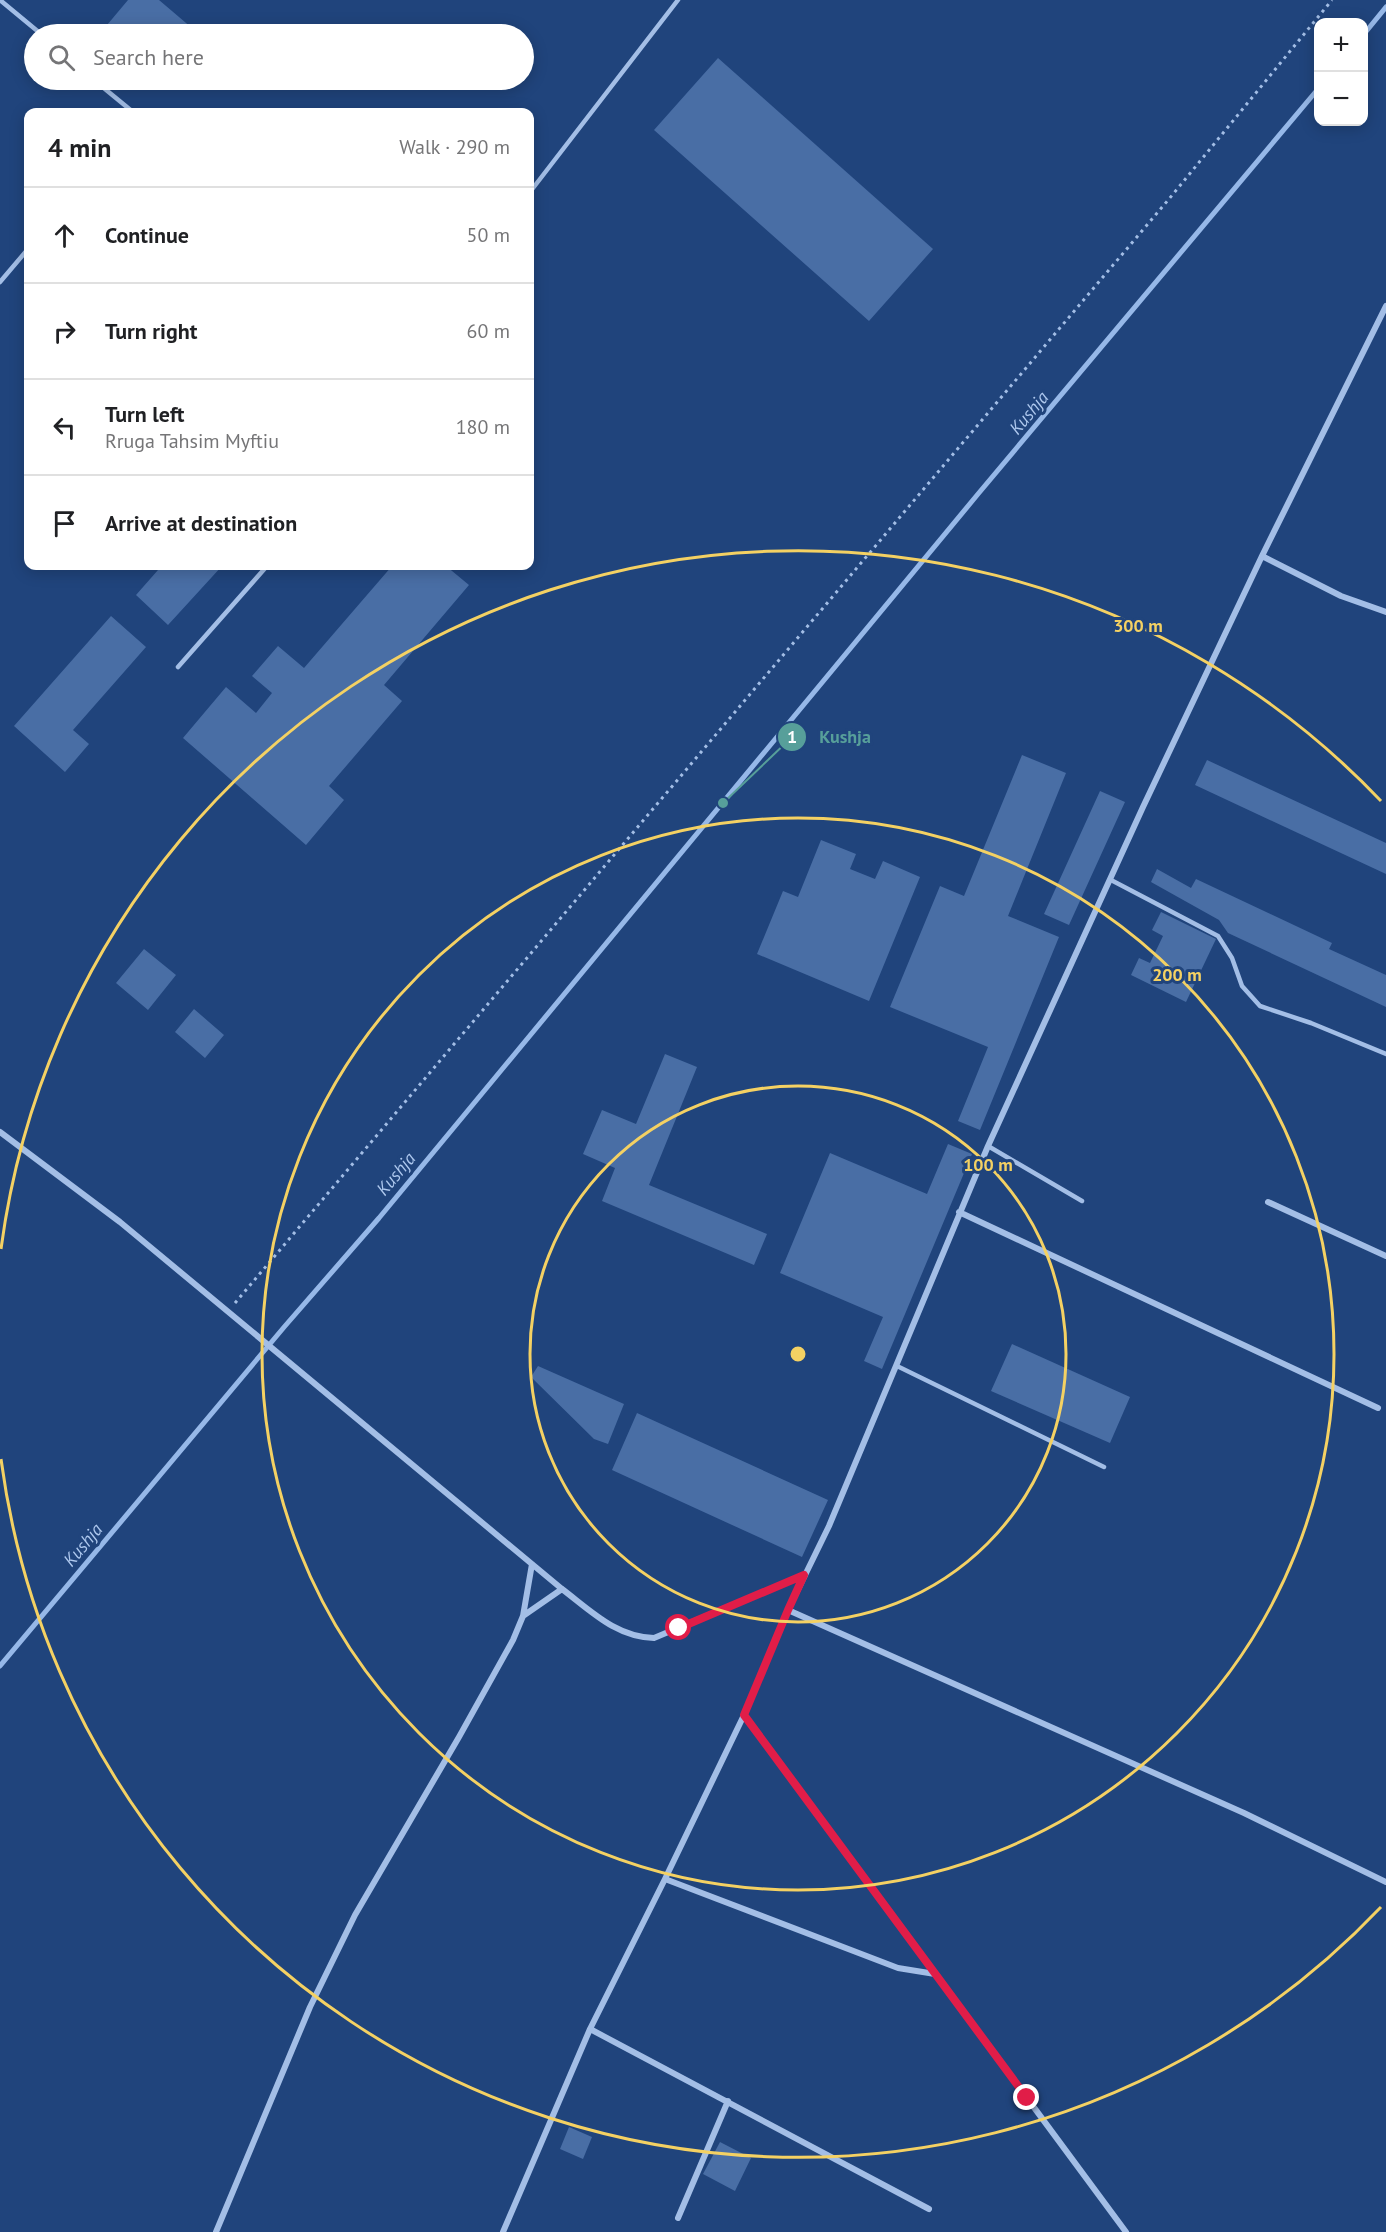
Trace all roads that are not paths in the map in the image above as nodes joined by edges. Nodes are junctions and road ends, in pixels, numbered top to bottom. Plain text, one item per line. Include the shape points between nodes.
1 (0, 0) edge
2 (678, 0) edge
3 (29, 24) edge
4 (106, 90) edge
5 (128, 108) edge
6 (534, 187) edge
7 (24, 254) edge
8 (0, 282) edge
9 (1386, 306) edge
10 (1384, 317) edge
11 (1262, 556) junction
12 (263, 570) edge
13 (1386, 612) edge
14 (178, 667) dead end
15 (1111, 880) junction
16 (1386, 1054) edge
17 (0, 1132) edge
18 (988, 1146) junction
19 (1082, 1201) dead end
20 (1268, 1202) dead end
21 (959, 1212) junction
22 (1386, 1256) edge
23 (897, 1366) junction
24 (1378, 1408) dead end
25 (1104, 1467) dead end
26 (532, 1563) junction
27 (804, 1575) junction
28 (562, 1589) junction
29 (788, 1610) junction
30 (523, 1616) junction
31 (744, 1715) junction
32 (665, 1880) junction
33 (1386, 1881) edge
34 (935, 1974) junction
35 (590, 2029) junction
36 (728, 2101) junction
37 (929, 2209) dead end
38 (678, 2218) dead end
39 (504, 2230) edge
40 (216, 2232) edge
41 (513, 2232) edge
42 (1126, 2232) edge

1 - 3 lane
2 - 6 lane
4 - 5 lane
7 - 8 lane
9 - 10 street
10 - 11 street
11 - 13 street via 1341,596
11 - 15 street
12 - 14 lane
15 - 16 lane via 1218,936 1232,958 1242,986 1260,1006
15 - 18 street
17 - 26 street via 120,1222
18 - 19 lane
18 - 21 street
20 - 22 street
21 - 23 street
21 - 24 street
23 - 25 lane
23 - 27 street via 830,1526
26 - 28 street
26 - 30 street
27 - 28 street via 654,1638 637,1638 615,1629
27 - 29 street
28 - 30 street
29 - 31 street
29 - 33 street
30 - 40 street via 459,1737 355,1915 310,2007
31 - 32 street
31 - 34 street
32 - 34 street via 898,1968
32 - 35 street
34 - 42 street
35 - 36 street
35 - 39 street
36 - 37 street
36 - 38 street
39 - 41 street

